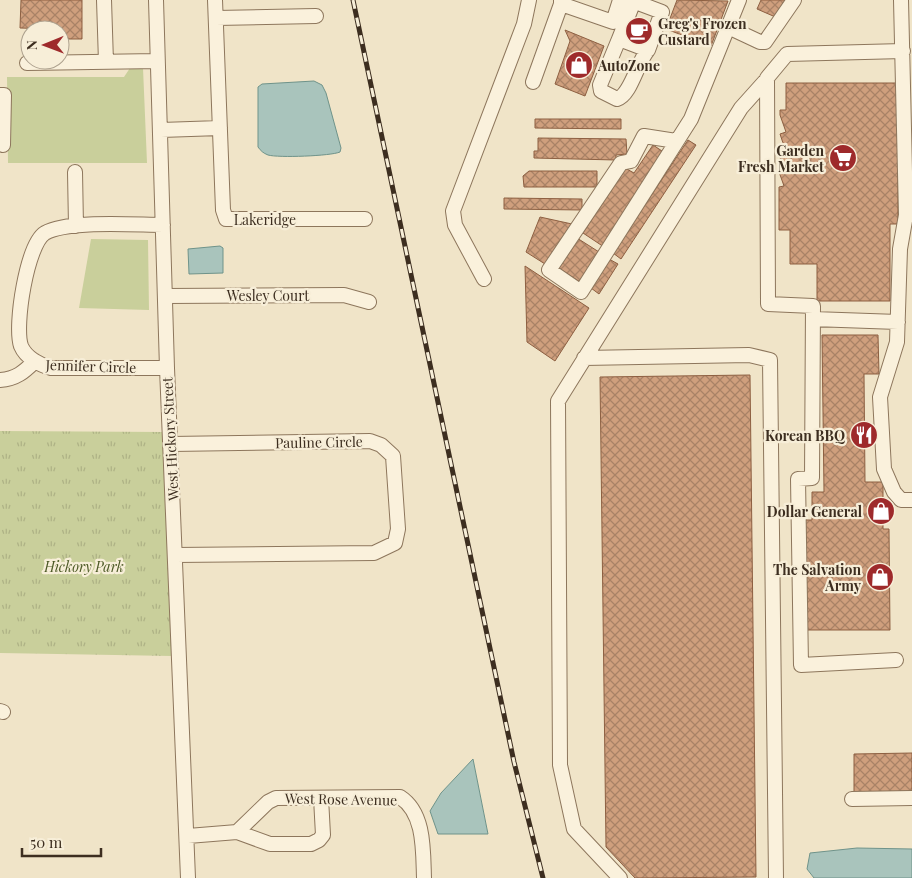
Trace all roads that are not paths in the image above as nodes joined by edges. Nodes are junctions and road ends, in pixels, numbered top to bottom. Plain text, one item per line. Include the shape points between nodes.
1 (104, 0) edge
2 (156, 0) edge
3 (216, 0) edge
4 (528, 0) edge
5 (620, 0) edge
6 (739, 0) edge
7 (794, 0) edge
8 (901, 0) edge
9 (632, 1) edge
10 (561, 2) edge
11 (316, 16) dead end
12 (216, 18) junction
13 (730, 23) junction
14 (619, 38) junction
15 (648, 50) junction
16 (903, 51) junction
17 (157, 61) junction
18 (70, 62) edge
19 (106, 62) junction
20 (767, 79) junction
21 (533, 82) dead end
22 (0, 95) edge
23 (220, 128) junction
24 (161, 130) junction
25 (676, 141) junction
26 (3, 145) dead end
27 (75, 172) dead end
28 (909, 215) edge
29 (365, 219) dead end
30 (163, 225) junction
31 (76, 226) junction
32 (484, 279) dead end
33 (166, 296) junction
34 (369, 302) dead end
35 (813, 319) junction
36 (898, 322) junction
37 (584, 358) junction
38 (35, 361) junction
39 (167, 368) junction
40 (0, 380) edge
41 (171, 444) junction
42 (912, 500) edge
43 (175, 555) junction
44 (896, 660) dead end
45 (321, 798) junction
46 (912, 798) edge
47 (852, 799) dead end
48 (237, 832) junction
49 (188, 836) junction
50 (188, 878) edge
51 (424, 878) edge
52 (620, 878) edge
53 (776, 878) edge

1 - 19 street
2 - 17 street, West Hickory Street
3 - 12 street, Lakeridge
4 - 32 street via 524,24 453,211 455,225
5 - 10 street via 613,22
6 - 13 street
7 - 13 street via 770,36
8 - 16 street
9 - 14 street
9 - 15 street via 662,12
10 - 21 street
11 - 12 street
12 - 23 street, Lakeridge
13 - 25 street via 691,119
14 - 15 street
14 - 15 street via 600,85 601,91 617,99 626,94 640,58
16 - 20 street via 787,54
16 - 28 street
17 - 19 street
17 - 24 street, West Hickory Street
18 - 19 street
20 - 35 street via 768,304 813,306
20 - 37 street via 741,108
22 - 26 street via 4,95
23 - 24 street
23 - 29 street, Lakeridge via 226,219
24 - 30 street, West Hickory Street
25 - 25 street via 581,292 549,270 621,163 631,161 644,136
27 - 31 street
28 - 36 street via 900,249
30 - 31 street, Jennifer Circle
30 - 33 street, West Hickory Street
31 - 38 street, Jennifer Circle via 45,233 38,240 30,264 19,331 22,347
33 - 34 street, Wesley Court via 344,295
33 - 39 street, West Hickory Street
35 - 36 street
35 - 44 street via 812,478 798,478 801,665
36 - 42 street via 894,358 880,397 884,470 901,500
37 - 52 street via 558,401 560,765 574,829
37 - 53 street via 749,355 770,360
38 - 39 street, Jennifer Circle via 51,368
38 - 40 street via 23,373 9,380
39 - 41 street, West Hickory Street
41 - 43 street, West Hickory Street
41 - 43 street, Pauline Circle via 370,441 381,445 393,456 398,529 395,543 374,553
43 - 49 street, West Hickory Street
45 - 48 street, West Rose Avenue via 271,800
45 - 48 street via 323,835 311,844 270,844
45 - 51 street, West Rose Avenue via 400,797 410,804 416,815 422,844
46 - 47 street
48 - 49 street
49 - 50 street, West Hickory Street

